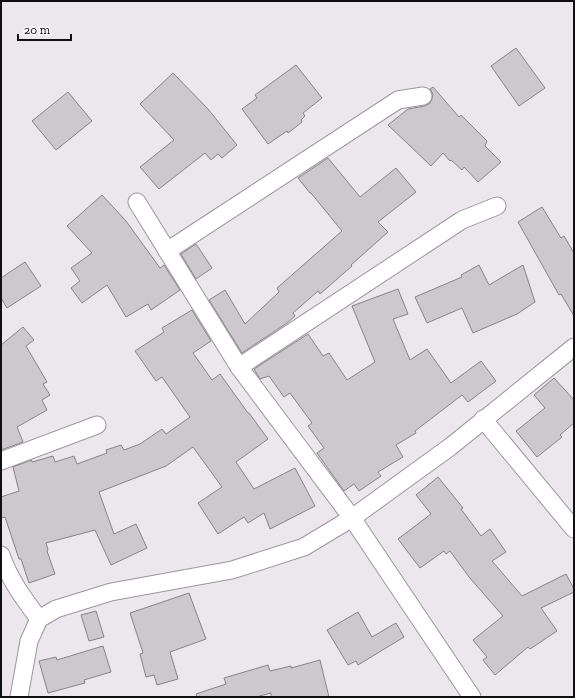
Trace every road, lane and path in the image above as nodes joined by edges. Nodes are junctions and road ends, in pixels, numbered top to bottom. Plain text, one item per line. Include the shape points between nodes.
1 (423, 96) dead end
2 (137, 202) dead end
3 (497, 206) dead end
4 (167, 251) junction
5 (574, 347) edge
6 (239, 367) junction
7 (483, 419) junction
8 (97, 425) dead end
9 (1, 461) edge
10 (352, 518) junction
11 (574, 529) edge
12 (1, 555) edge
13 (39, 619) junction
14 (20, 697) edge
15 (472, 697) edge

1 - 4 street via 398,100
2 - 4 street
3 - 6 street via 462,220
4 - 6 street
5 - 7 street
6 - 10 street
7 - 10 street
7 - 11 street
8 - 9 street
10 - 13 street via 304,548 232,570 111,592 56,609
10 - 15 street
12 - 13 street via 15,587
13 - 14 street via 29,640

